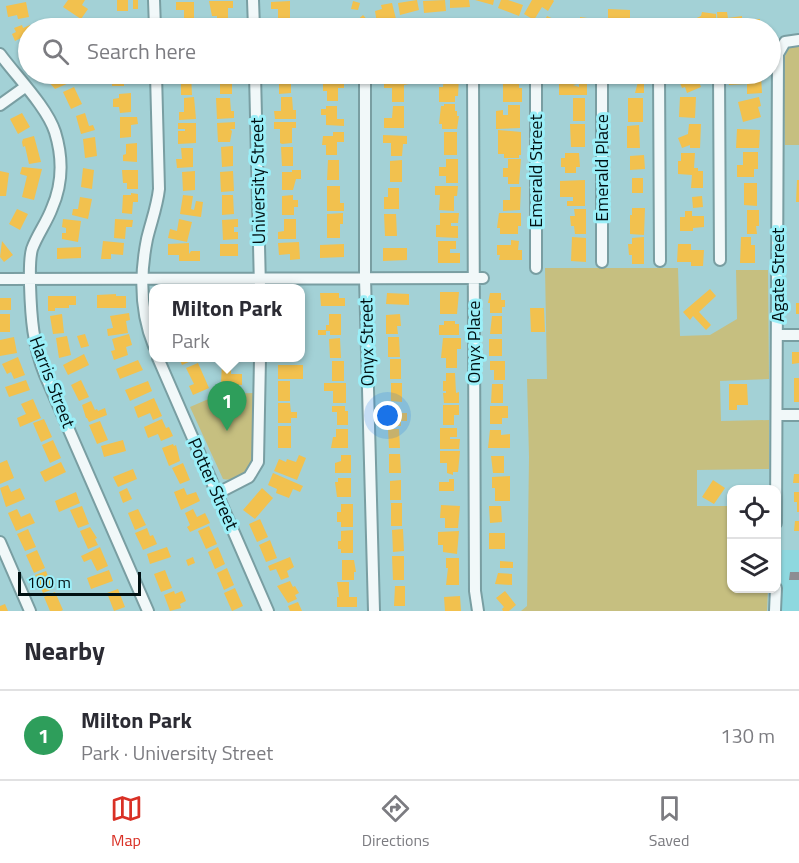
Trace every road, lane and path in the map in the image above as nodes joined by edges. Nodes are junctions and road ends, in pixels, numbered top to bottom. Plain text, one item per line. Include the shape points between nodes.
1 (154, 0) edge
2 (253, 0) edge
3 (155, 18) edge
4 (254, 18) edge
5 (799, 40) edge
6 (781, 46) edge
7 (0, 54) edge
8 (18, 78) edge
9 (23, 84) edge
10 (156, 84) edge
11 (255, 84) edge
12 (365, 84) edge
13 (473, 84) edge
14 (536, 84) edge
15 (602, 84) edge
16 (659, 84) edge
17 (719, 84) edge
18 (774, 84) edge
19 (25, 87) junction
20 (0, 105) edge
21 (720, 260) dead end
22 (660, 261) dead end
23 (602, 262) dead end
24 (536, 268) dead end
25 (365, 278) junction
26 (478, 278) junction
27 (0, 279) edge
28 (30, 279) junction
29 (143, 279) junction
30 (260, 284) edge
31 (149, 334) edge
32 (778, 335) junction
33 (799, 335) edge
34 (160, 362) edge
35 (260, 362) edge
36 (778, 415) junction
37 (799, 415) edge
38 (777, 485) edge
39 (218, 494) junction
40 (0, 542) edge
41 (776, 593) edge
42 (30, 611) edge
43 (148, 611) edge
44 (268, 611) edge
45 (374, 611) edge
46 (478, 611) edge
47 (775, 611) edge

1 - 3 street
2 - 4 street
5 - 6 street, Agate Street
7 - 8 street, Harris Street
9 - 19 street, Harris Street
10 - 29 street via 159,189
11 - 30 street, University Street
12 - 25 street, Onyx Street
13 - 26 street, Onyx Place
14 - 24 street, Emerald Street
15 - 23 street, Emerald Place
16 - 22 street
17 - 21 street
18 - 32 street, Agate Street
19 - 20 street
19 - 28 street, Harris Street via 54,130 62,168 52,208 32,250
25 - 26 street
25 - 30 street
25 - 45 street, Onyx Street
26 - 46 street, Onyx Place
27 - 28 street
28 - 29 street
28 - 43 street, Harris Street via 31,329 39,359
29 - 30 street
29 - 31 street
32 - 33 street
32 - 36 street, Agate Street
34 - 39 street, Potter Street
35 - 39 street via 258,462 249,477
36 - 37 street
36 - 38 street, Agate Street
39 - 44 street, Potter Street
40 - 42 street
41 - 47 street

